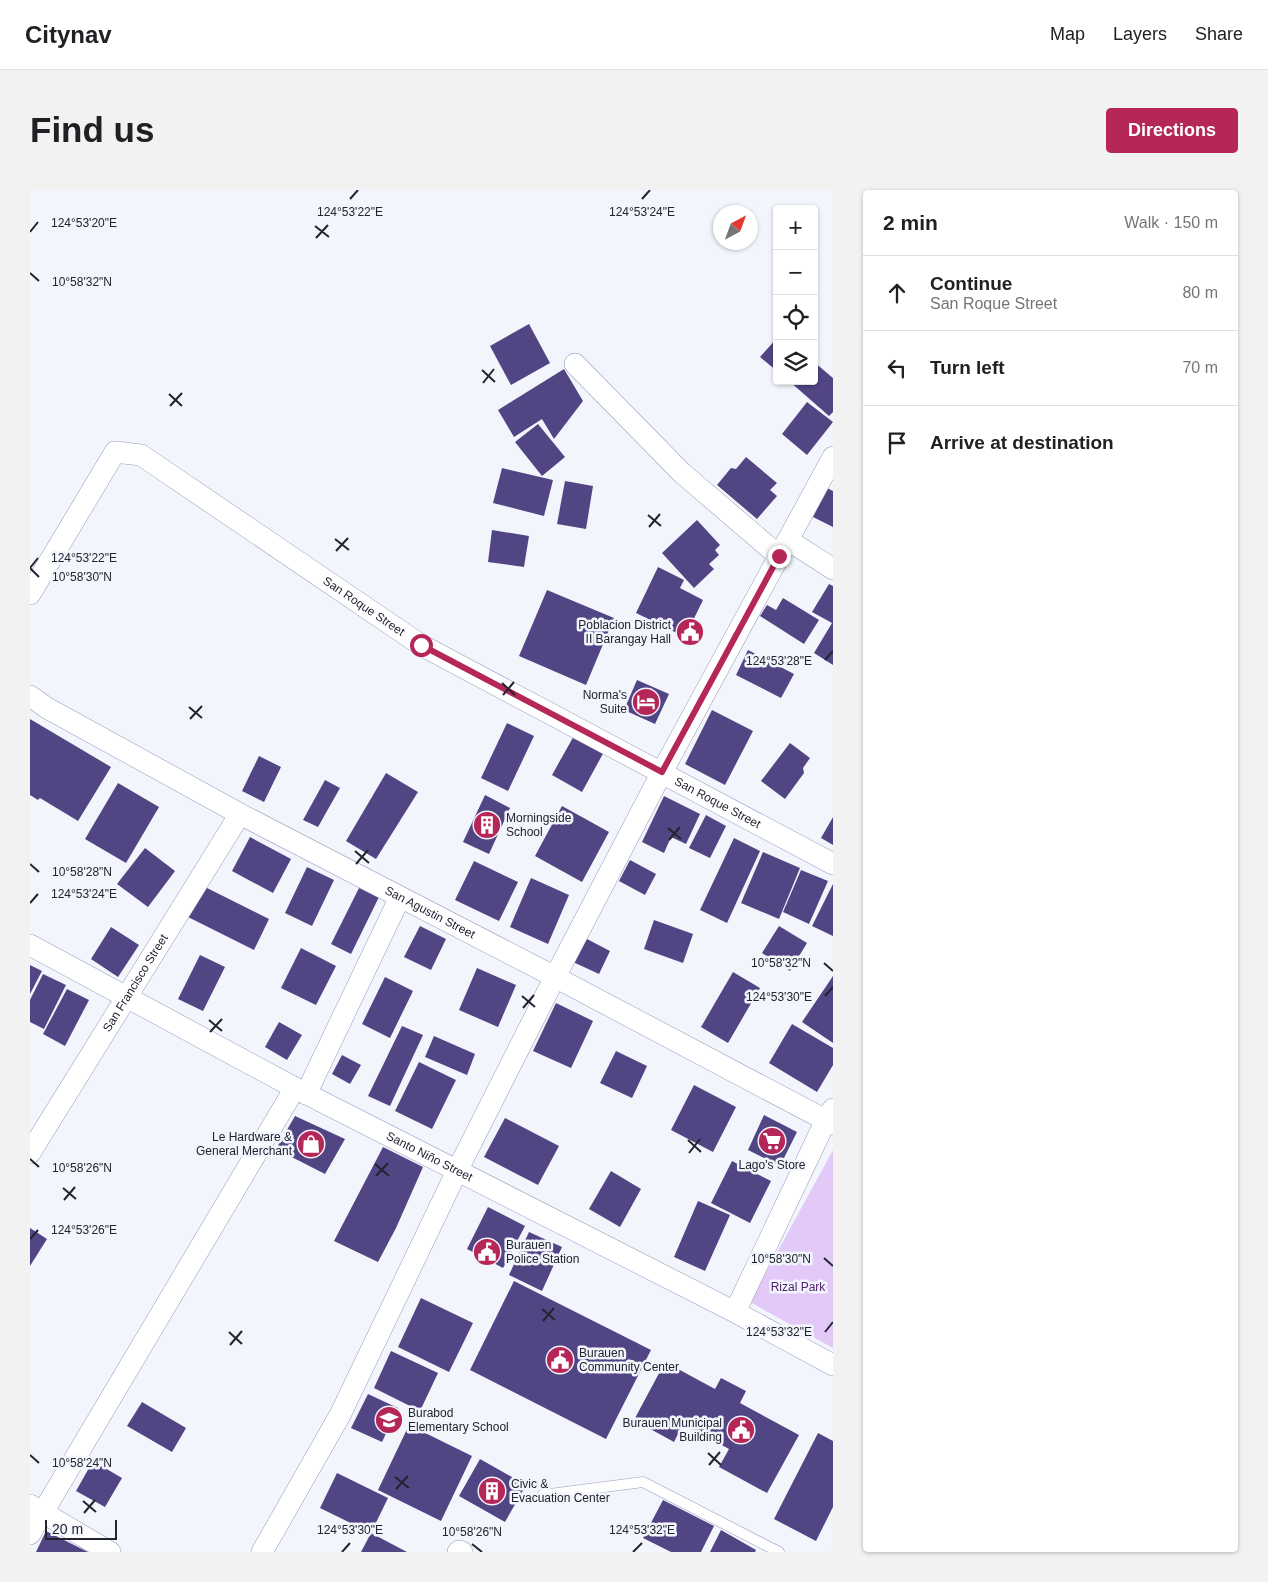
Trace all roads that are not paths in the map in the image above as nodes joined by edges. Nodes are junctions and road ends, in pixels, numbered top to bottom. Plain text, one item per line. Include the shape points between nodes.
1 (575, 364) dead end
2 (833, 457) edge
3 (784, 548) junction
4 (833, 569) edge
5 (30, 594) edge
6 (30, 696) edge
7 (662, 772) junction
8 (240, 814) junction
9 (833, 864) edge
10 (400, 897) junction
11 (30, 945) edge
12 (555, 977) junction
13 (126, 998) junction
14 (301, 1091) junction
15 (831, 1118) edge
16 (30, 1153) edge
17 (457, 1171) junction
18 (735, 1312) junction
19 (833, 1365) edge
20 (542, 1495) dead end
21 (36, 1509) edge
22 (30, 1534) edge
23 (110, 1552) edge
24 (262, 1552) edge
25 (779, 1552) edge

1 - 3 street via 682,473
2 - 3 street
3 - 4 street
3 - 7 street
5 - 7 street, San Roque Street via 115,452 141,454 421,645
6 - 8 street, San Agustin Street
7 - 9 street, San Roque Street
7 - 12 street
8 - 10 street, San Agustin Street
8 - 13 street, San Francisco Street
10 - 12 street, San Agustin Street
10 - 14 street
11 - 13 street, Santo Niño Street
12 - 15 street, San Agustin Street
12 - 17 street
13 - 14 street, Santo Niño Street
13 - 16 street, San Francisco Street
14 - 17 street, Santo Niño Street
14 - 21 street
15 - 18 street
17 - 18 street, Santo Niño Street
17 - 24 street via 340,1415
18 - 19 street, Santo Niño Street
20 - 25 lane via 643,1482
21 - 22 street
21 - 23 street

